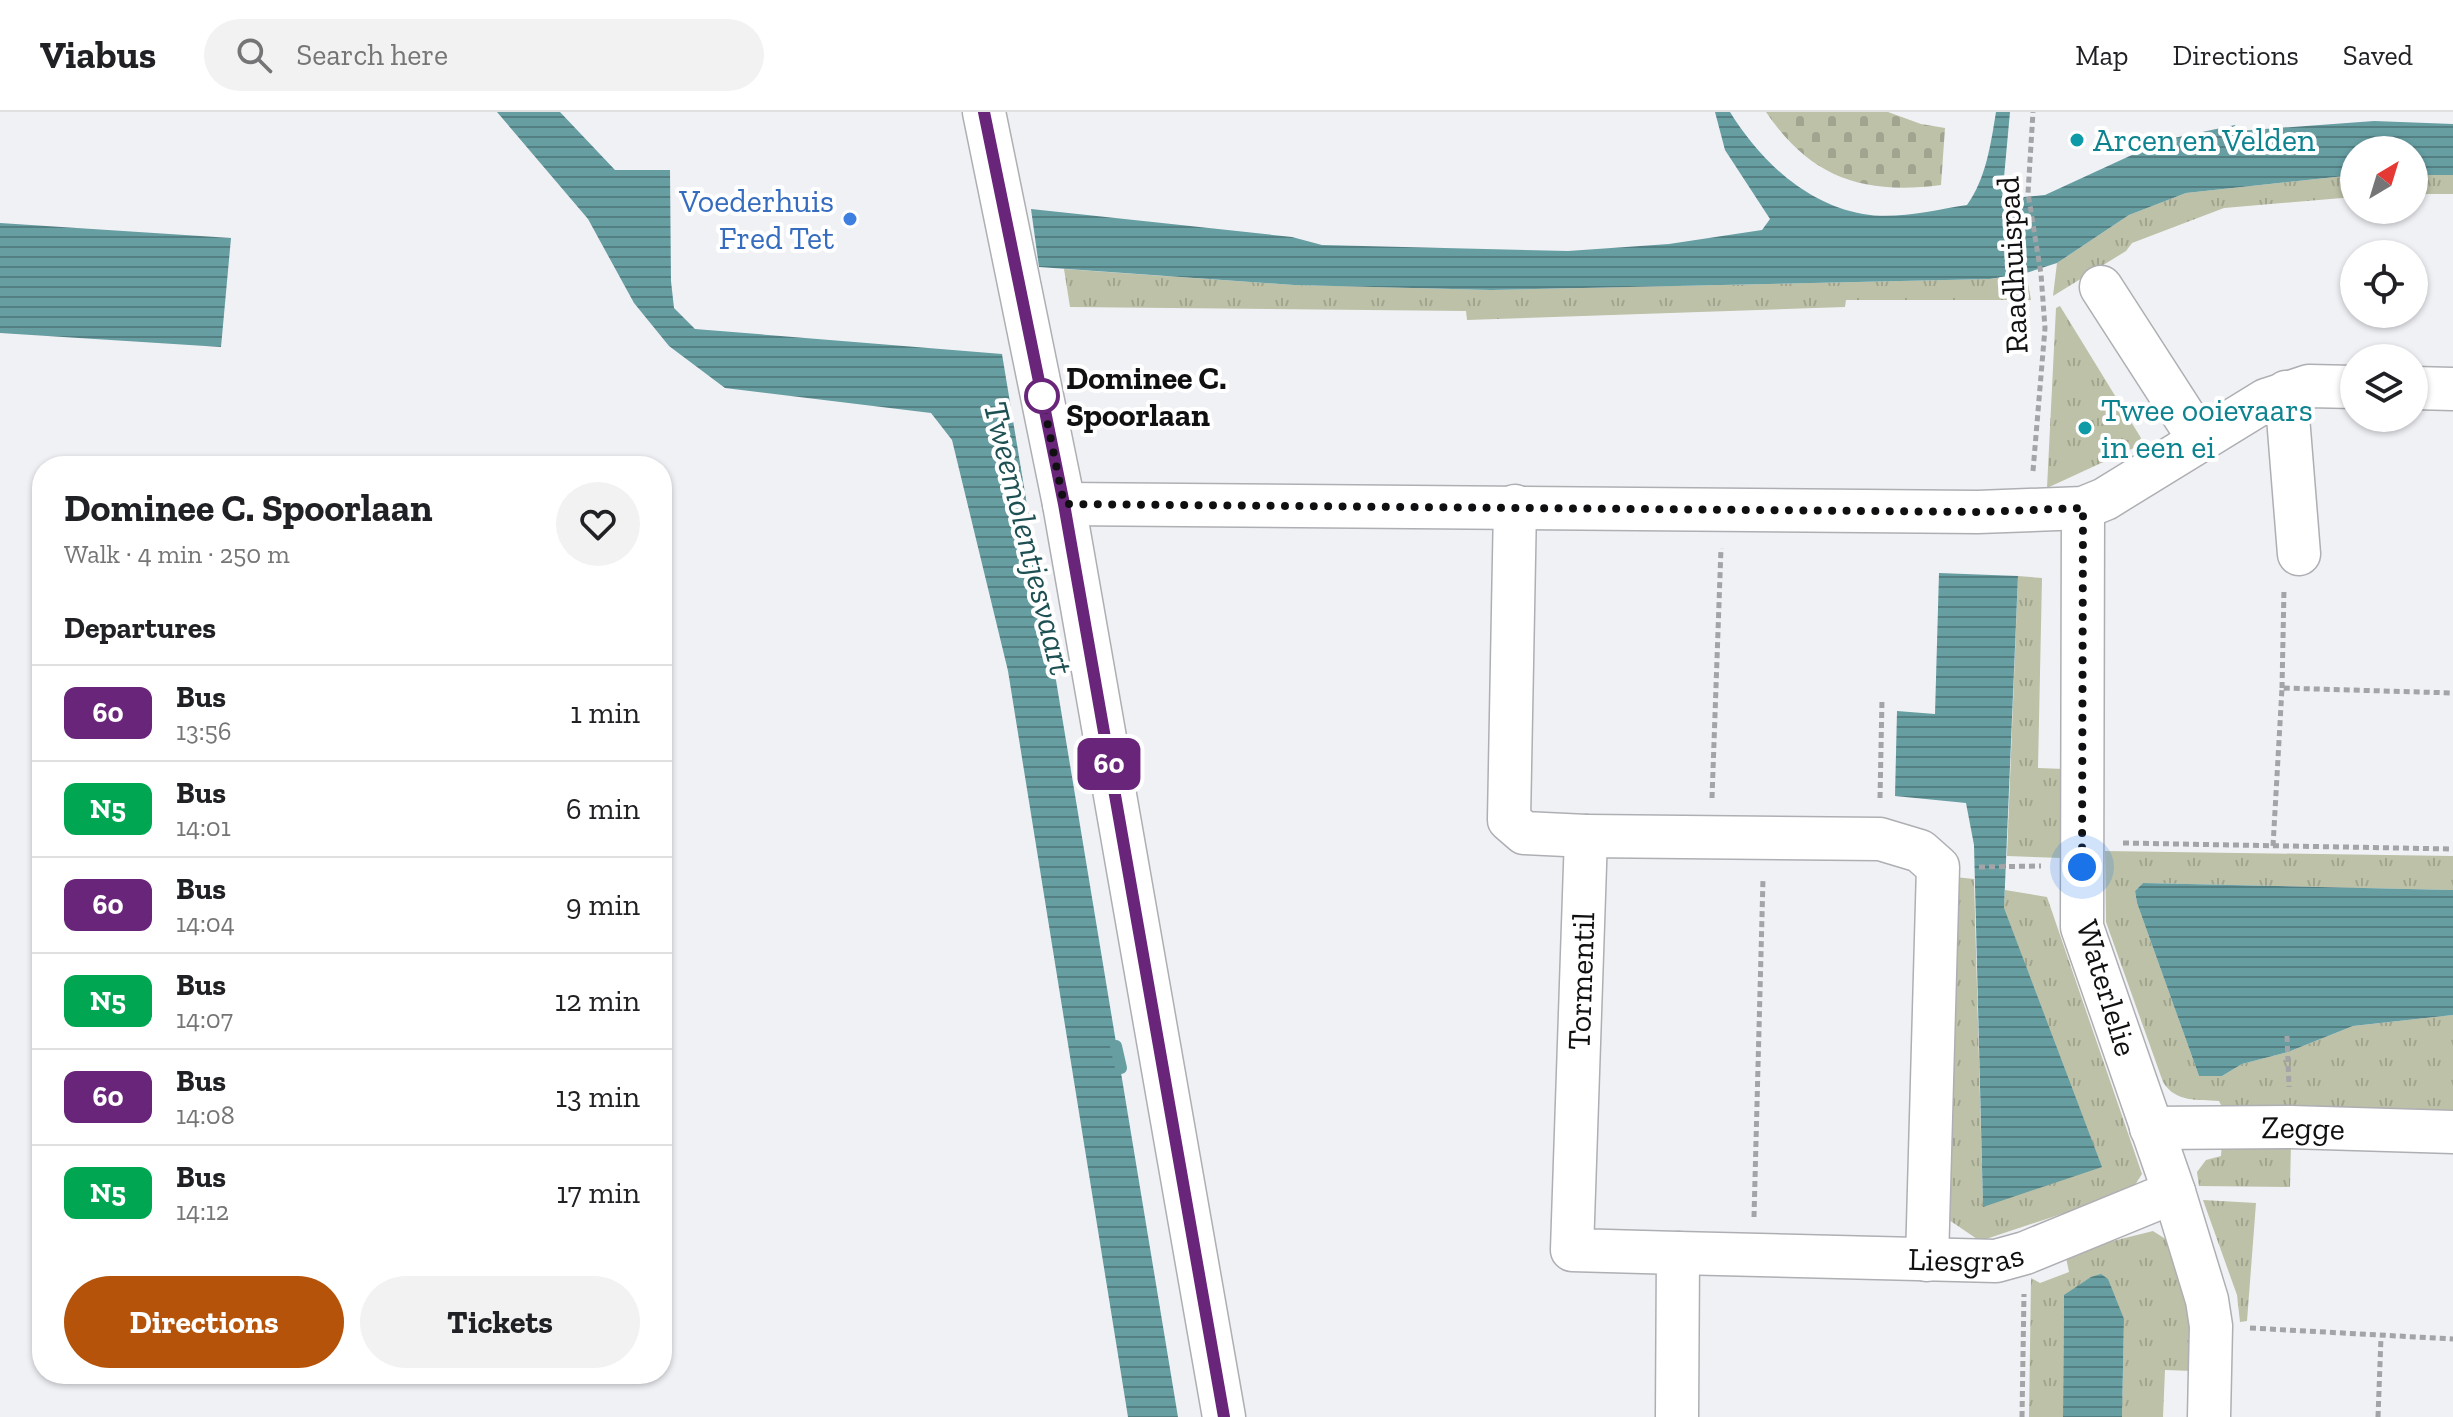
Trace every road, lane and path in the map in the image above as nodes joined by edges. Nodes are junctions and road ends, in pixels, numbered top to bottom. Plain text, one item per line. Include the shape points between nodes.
1 (984, 112) edge
2 (2033, 112) edge
3 (2101, 287) dead end
4 (2340, 387) edge
5 (2428, 388) edge
6 (2453, 389) edge
7 (2286, 392) junction
8 (2199, 439) junction
9 (1064, 504) junction
10 (1515, 506) junction
11 (2083, 508) junction
12 (1722, 509) junction
13 (2029, 511) junction
14 (2299, 554) dead end
15 (2453, 693) edge
16 (1882, 699) dead end
17 (1586, 836) junction
18 (1710, 839) junction
19 (1764, 839) junction
20 (1880, 839) junction
21 (2082, 842) junction
22 (2273, 846) junction
23 (2453, 849) edge
24 (2039, 866) dead end
25 (1974, 867) dead end
26 (2287, 1036) dead end
27 (2288, 1052) dead end
28 (2151, 1128) junction
29 (2453, 1132) edge
30 (2174, 1192) junction
31 (1678, 1253) junction
32 (2025, 1253) junction
33 (1753, 1254) junction
34 (1927, 1260) junction
35 (2211, 1326) junction
36 (2381, 1337) junction
37 (2453, 1339) edge
38 (1224, 1417) edge
39 (1677, 1417) edge
40 (2022, 1417) edge
41 (2209, 1417) edge
42 (2378, 1417) edge

1 - 9 street
2 - 13 path, Raadhuispad via 2028,193 2045,328
3 - 8 street
4 - 7 street
5 - 6 street
7 - 8 street
7 - 14 street
8 - 11 street
9 - 10 street
9 - 38 street
10 - 12 street
10 - 17 street via 1509,820 1524,833
11 - 13 street
11 - 21 street, Waterlelie
12 - 13 street
12 - 18 path
15 - 22 path via 2282,688
16 - 20 path
17 - 18 street
17 - 31 street, Tormentil via 1572,1250
18 - 19 street
19 - 20 street
19 - 33 path
20 - 34 street via 1920,851 1938,867
21 - 22 path
21 - 28 street, Waterlelie via 2082,927
22 - 23 path
24 - 25 path
26 - 27 path
28 - 29 street, Zegge
28 - 30 street
30 - 32 street, Liesgras
30 - 35 street
31 - 33 street, Liesgras
31 - 39 street
32 - 34 street, Liesgras via 1996,1261
32 - 40 path
33 - 34 street, Liesgras
35 - 36 path
35 - 41 street
36 - 37 path
36 - 42 path

